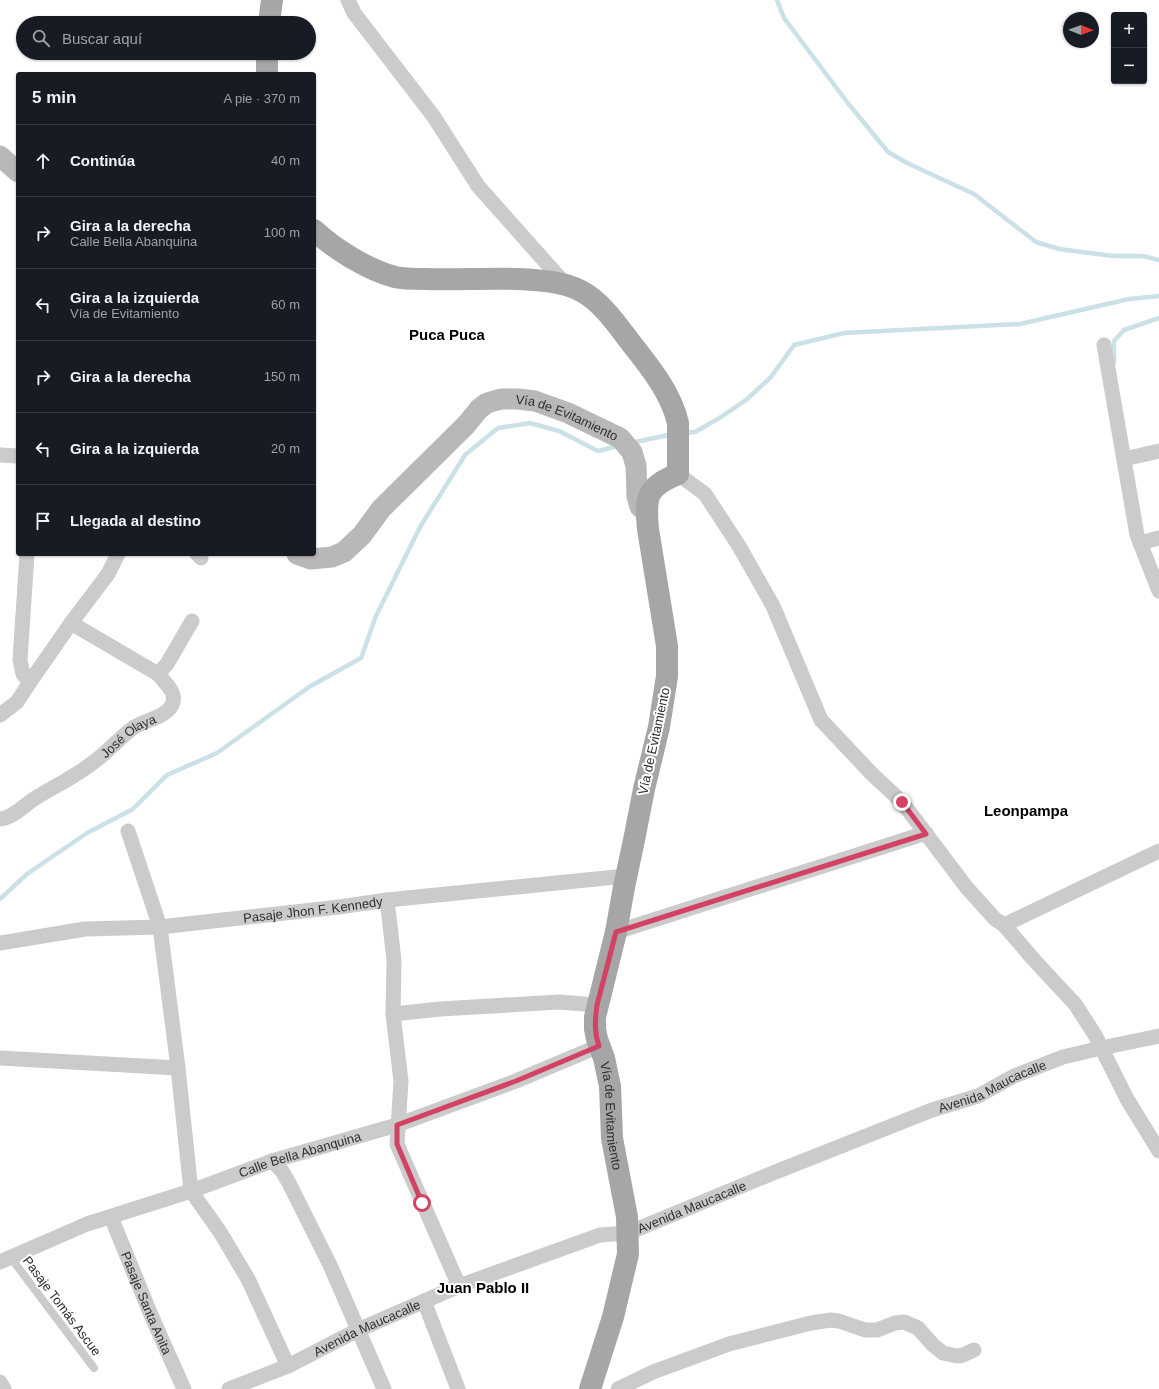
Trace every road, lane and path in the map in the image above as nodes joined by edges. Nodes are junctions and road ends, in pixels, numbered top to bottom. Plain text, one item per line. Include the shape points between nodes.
1 (272, 0) edge
2 (348, 0) edge
3 (270, 16) edge
4 (267, 60) edge
5 (267, 72) edge
6 (0, 156) edge
7 (16, 170) edge
8 (316, 232) edge
9 (566, 286) junction
10 (1104, 345) dead end
11 (1159, 451) edge
12 (0, 455) edge
13 (16, 456) edge
14 (1124, 459) junction
15 (678, 474) junction
16 (646, 511) junction
17 (1159, 538) edge
18 (1140, 543) junction
19 (27, 556) edge
20 (117, 556) edge
21 (303, 556) edge
22 (1159, 591) edge
23 (192, 621) dead end
24 (71, 623) junction
25 (158, 674) junction
26 (30, 682) junction
27 (0, 715) edge
28 (0, 819) edge
29 (128, 831) dead end
30 (926, 834) junction
31 (1159, 850) edge
32 (626, 876) junction
33 (387, 900) junction
34 (1004, 925) junction
35 (160, 927) junction
36 (616, 932) junction
37 (0, 943) edge
38 (597, 1005) junction
39 (392, 1014) junction
40 (1159, 1036) edge
41 (599, 1046) junction
42 (1101, 1048) junction
43 (0, 1058) edge
44 (178, 1068) junction
45 (397, 1125) junction
46 (1159, 1151) edge
47 (272, 1161) junction
48 (191, 1191) junction
49 (110, 1217) junction
50 (628, 1234) junction
51 (5, 1260) edge
52 (458, 1286) junction
53 (424, 1301) junction
54 (358, 1330) junction
55 (974, 1350) dead end
56 (288, 1366) junction
57 (94, 1368) dead end
58 (0, 1382) edge
59 (594, 1387) edge
60 (4, 1389) edge
61 (184, 1389) edge
62 (229, 1389) edge
63 (384, 1389) edge
64 (458, 1389) edge
65 (618, 1389) edge

1 - 3 main road
2 - 9 street via 354,13 434,117 478,186
4 - 5 main road
6 - 7 main road
8 - 9 main road via 361,262 396,277 530,280
9 - 15 main road via 580,290 598,304 648,364 666,392 678,424
10 - 14 street
11 - 14 street
12 - 13 street
14 - 18 street
15 - 16 main road via 660,482 648,498
15 - 30 street via 705,494 743,552 773,606 821,720 902,802
16 - 21 main road, Vía de Evitamiento via 640,506 636,466 626,445 568,413 535,401 501,399 487,403 479,409 381,509 362,535 344,552 332,557 311,559
16 - 32 main road, Vía de Evitamiento via 667,646 667,676 659,727
17 - 18 street
18 - 22 street
19 - 26 street via 20,660 23,674
20 - 24 street via 108,574
23 - 25 street via 167,664
24 - 25 street
24 - 26 street
25 - 28 street, José Olaya via 172,691 174,698 166,712 134,728 77,775 32,800 17,812
26 - 27 street via 17,702
29 - 35 street
30 - 34 street via 990,914
30 - 36 street
31 - 34 street
32 - 33 street, Pasaje Jhon F. Kennedy
32 - 36 main road, Vía de Evitamiento
33 - 35 street, Pasaje Jhon F. Kennedy
33 - 39 street via 394,960
34 - 42 street via 1075,1004
35 - 37 street, Pasaje Jhon F. Kennedy via 85,929
35 - 44 street
36 - 38 main road, Vía de Evitamiento
38 - 39 street via 559,1002
38 - 41 main road, Vía de Evitamiento via 595,1029
39 - 45 street via 401,1081
40 - 42 street, Avenida Maucacalle
41 - 45 street, Calle Bella Abanquina via 516,1081
41 - 50 main road, Vía de Evitamiento via 608,1072 612,1138
42 - 46 street via 1127,1099
42 - 50 street, Avenida Maucacalle via 1063,1057 1014,1076 978,1096 932,1110
43 - 44 street
44 - 48 street
45 - 47 street, Calle Bella Abanquina
45 - 52 street via 397,1144
47 - 48 street, Calle Bella Abanquina
47 - 54 street via 289,1183 330,1265
48 - 49 street, Calle Bella Abanquina
48 - 56 street via 220,1232 248,1279
49 - 51 street, Calle Bella Abanquina via 87,1224
49 - 61 street, Pasaje Santa Anita
50 - 52 street, Avenida Maucacalle via 600,1235
50 - 59 main road, Vía de Evitamiento via 628,1254
51 - 57 lane, Pasaje Tomás Ascue
52 - 53 street, Avenida Maucacalle
53 - 54 street, Avenida Maucacalle
53 - 64 street
54 - 56 street, Avenida Maucacalle
54 - 63 street
55 - 65 street via 957,1356 943,1353 918,1328 904,1322 878,1330 865,1330 831,1320 729,1344 653,1372
56 - 62 street, Avenida Maucacalle
58 - 60 street

